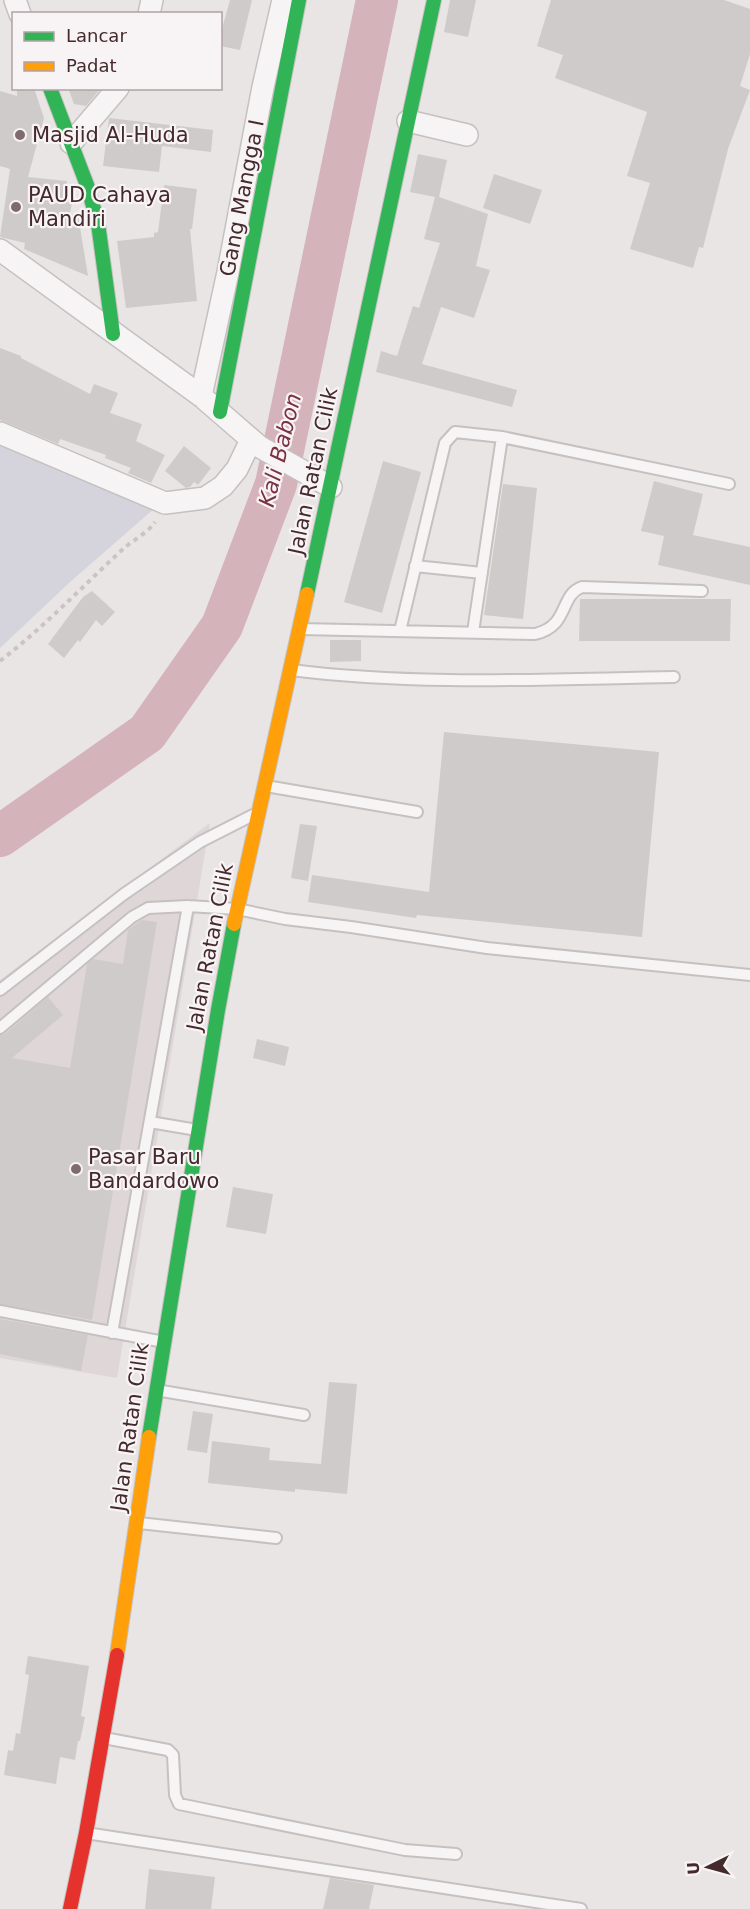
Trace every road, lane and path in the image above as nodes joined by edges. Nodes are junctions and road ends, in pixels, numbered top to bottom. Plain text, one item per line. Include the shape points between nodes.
1 (283, 0) edge
2 (299, 0) edge
3 (434, 0) edge
4 (51, 90) edge
5 (116, 90) edge
6 (414, 122) junction
7 (458, 133) dead end
8 (71, 143) junction
9 (0, 250) edge
10 (113, 334) junction
11 (201, 396) junction
12 (220, 412) junction
13 (0, 433) edge
14 (502, 437) junction
15 (255, 444) junction
16 (322, 482) junction
17 (729, 484) dead end
18 (165, 503) junction
19 (415, 566) junction
20 (482, 573) junction
21 (702, 591) dead end
22 (300, 629) junction
23 (400, 631) junction
24 (473, 632) junction
25 (0, 661) edge
26 (297, 671) junction
27 (674, 677) dead end
28 (271, 787) junction
29 (259, 812) junction
30 (417, 812) dead end
31 (188, 906) junction
32 (237, 909) junction
33 (750, 975) edge
34 (0, 990) edge
35 (0, 1028) edge
36 (150, 1122) junction
37 (199, 1130) junction
38 (0, 1311) edge
39 (112, 1333) junction
40 (164, 1342) junction
41 (161, 1391) junction
42 (304, 1415) dead end
43 (141, 1523) junction
44 (276, 1538) dead end
45 (109, 1738) junction
46 (86, 1833) junction
47 (456, 1854) dead end
48 (70, 1909) edge
49 (581, 1909) edge

1 - 11 street, Gang Mangga I
2 - 12 street
3 - 6 street, Jalan Ratan Cilik
4 - 8 street
5 - 8 street
6 - 7 street
6 - 16 street, Jalan Ratan Cilik
8 - 10 street via 98,224
9 - 10 street
10 - 11 street
11 - 12 street
12 - 15 street
13 - 18 street
14 - 17 lane
14 - 19 lane via 455,432 445,443
14 - 20 lane
15 - 16 street
15 - 18 street via 223,486 205,498
16 - 22 street, Jalan Ratan Cilik
18 - 25 path via 153,526 134,538
19 - 20 lane
19 - 23 lane
20 - 24 lane
21 - 24 lane via 582,587 574,592 555,626 544,632
22 - 23 lane
22 - 26 street, Jalan Ratan Cilik
23 - 24 lane
26 - 27 lane via 449,680
26 - 28 street, Jalan Ratan Cilik
28 - 29 street, Jalan Ratan Cilik
28 - 30 lane
29 - 32 street, Jalan Ratan Cilik
29 - 34 lane via 200,842 124,894
31 - 32 lane
31 - 35 lane via 148,908 132,916
31 - 36 lane
32 - 33 lane via 487,948
32 - 37 street, Jalan Ratan Cilik
36 - 37 lane
36 - 39 lane
37 - 40 street, Jalan Ratan Cilik
38 - 39 lane
39 - 40 lane
40 - 41 street, Jalan Ratan Cilik
41 - 42 lane
41 - 43 street, Jalan Ratan Cilik
43 - 44 lane
43 - 45 street, Jalan Ratan Cilik
45 - 46 street, Jalan Ratan Cilik
45 - 47 lane via 168,1750 174,1755 178,1804 405,1850
46 - 48 street, Jalan Ratan Cilik
46 - 49 lane

